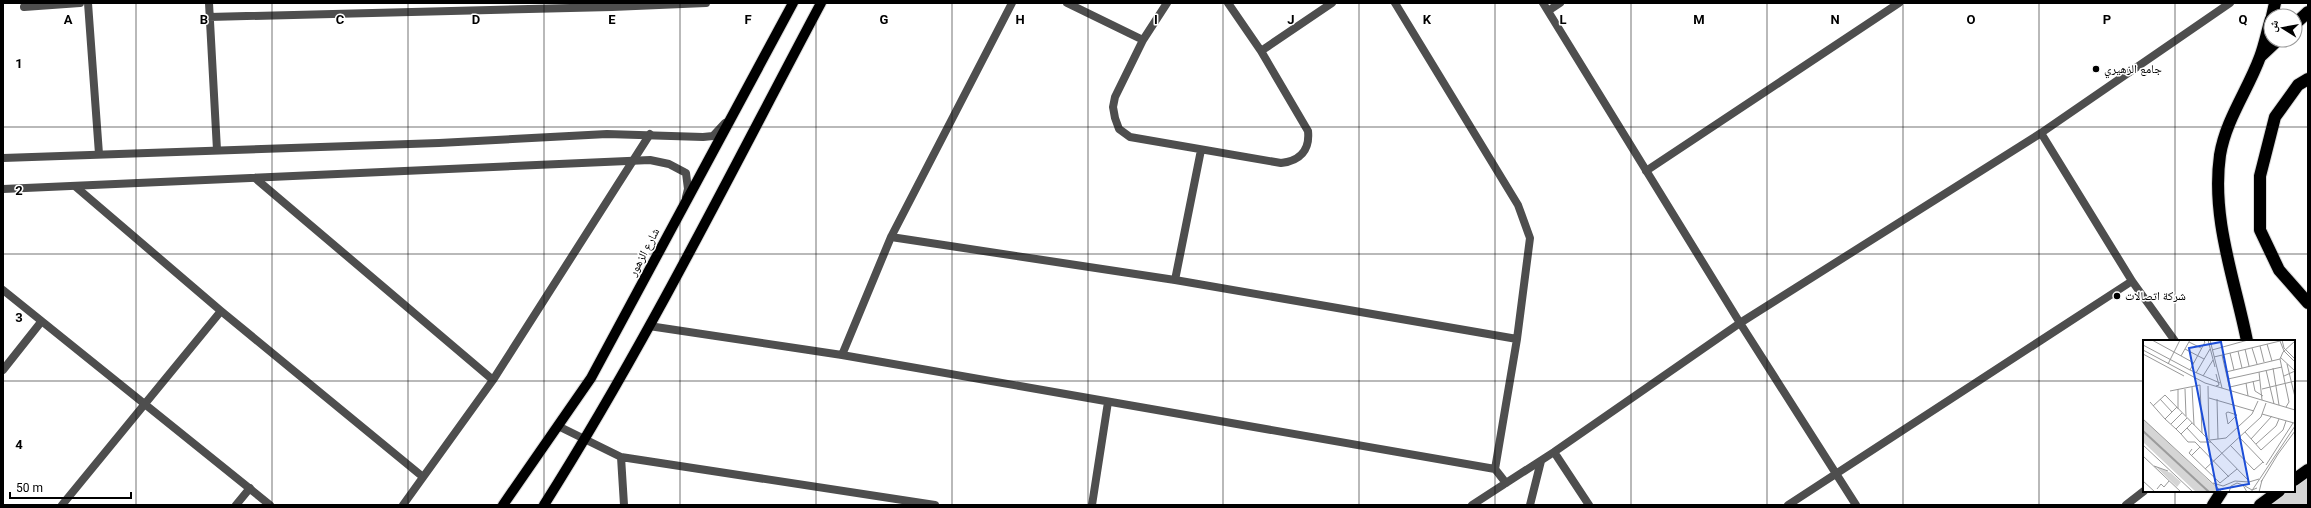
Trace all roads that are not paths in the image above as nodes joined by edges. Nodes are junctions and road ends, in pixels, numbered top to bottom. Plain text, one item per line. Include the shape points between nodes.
1 (80, 3) edge
2 (88, 3) edge
3 (209, 3) edge
4 (706, 3) edge
5 (793, 3) edge
6 (821, 3) edge
7 (1012, 3) edge
8 (1067, 3) edge
9 (1167, 3) edge
10 (1228, 3) edge
11 (1332, 3) edge
12 (1395, 3) edge
13 (1543, 3) edge
14 (1560, 3) edge
15 (1899, 3) edge
16 (2230, 3) edge
17 (612, 5) edge
18 (24, 6) dead end
19 (483, 7) edge
20 (1548, 11) junction
21 (209, 17) junction
22 (1143, 40) junction
23 (2263, 46) edge
24 (2270, 48) edge
25 (1261, 51) junction
26 (2260, 57) junction
27 (2308, 75) edge
28 (2303, 82) edge
29 (731, 114) junction
30 (2041, 133) junction
31 (650, 134) junction
32 (217, 150) junction
33 (1201, 150) junction
34 (99, 154) junction
35 (3, 158) edge
36 (632, 161) junction
37 (1646, 171) junction
38 (255, 178) junction
39 (76, 187) junction
40 (3, 189) edge
41 (683, 206) junction
42 (892, 237) junction
43 (1175, 280) junction
44 (2132, 281) junction
45 (3, 290) edge
46 (2308, 303) edge
47 (221, 311) junction
48 (41, 322) junction
49 (1740, 323) junction
50 (649, 326) junction
51 (1516, 339) junction
52 (2174, 340) edge
53 (2247, 340) edge
54 (842, 355) junction
55 (3, 370) edge
56 (493, 380) junction
57 (1108, 402) junction
58 (146, 405) junction
59 (558, 426) junction
60 (585, 440) junction
61 (1554, 452) junction
62 (621, 457) junction
63 (1541, 461) junction
64 (1495, 469) junction
65 (2308, 470) edge
66 (1836, 473) junction
67 (423, 477) junction
68 (2295, 479) edge
69 (1506, 483) junction
70 (250, 488) junction
71 (2143, 492) edge
72 (2221, 492) edge
73 (2278, 492) edge
74 (62, 505) edge
75 (236, 505) edge
76 (270, 505) edge
77 (403, 505) edge
78 (503, 505) edge
79 (544, 505) edge
80 (624, 505) edge
81 (935, 505) edge
82 (1092, 505) edge
83 (1472, 505) edge
84 (1530, 505) edge
85 (1589, 505) edge
86 (1788, 505) edge
87 (1856, 505) edge
88 (2126, 505) edge
89 (2213, 505) edge
90 (2260, 505) edge

1 - 18 street
2 - 34 street
3 - 21 street
4 - 17 street
5 - 29 main road, شارع الزهور
6 - 50 main road
7 - 42 street
8 - 22 street
9 - 22 street
10 - 25 street
11 - 25 street
12 - 51 street via 1521,212 1530,238
13 - 20 street
14 - 20 street
15 - 37 street
16 - 30 street
17 - 19 street
19 - 21 street
20 - 37 street
21 - 32 street
22 - 33 street via 1115,97 1113,107 1119,129 1130,137
23 - 26 highway
24 - 26 highway
25 - 33 street via 1308,131 1309,141 1305,151 1298,158 1281,163
26 - 53 highway via 2236,104 2220,154 2218,205 2224,245
27 - 28 highway
28 - 46 highway via 2275,117 2260,176 2260,230 2278,270
29 - 31 street via 713,136
29 - 41 main road, شارع الزهور
30 - 44 street
30 - 49 street
31 - 32 street
31 - 36 street
32 - 34 street
33 - 43 street
34 - 35 street
36 - 38 street
36 - 41 street via 650,160 669,164 686,173 688,189
36 - 56 street
37 - 49 street
38 - 39 street
38 - 56 street
39 - 40 street
39 - 47 street
41 - 59 main road, شارع الزهور via 591,378
42 - 43 street
42 - 54 street
43 - 51 street
44 - 52 street
44 - 66 street
45 - 48 street
47 - 58 street
47 - 67 street
48 - 55 street
48 - 58 street
49 - 61 street
49 - 66 street
50 - 54 street
50 - 60 main road
51 - 64 street
54 - 57 street
56 - 67 street
57 - 64 street
57 - 82 street
58 - 70 street
58 - 74 street
59 - 60 street
59 - 78 main road, شارع الزهور
60 - 62 street
60 - 79 main road
61 - 63 street
61 - 85 street
62 - 80 street
62 - 81 street
63 - 69 street
63 - 84 street
64 - 69 street
65 - 68 highway
66 - 86 street
66 - 87 street
67 - 77 street
69 - 83 street
70 - 75 street
70 - 76 street
71 - 88 street
72 - 89 highway
73 - 90 highway

